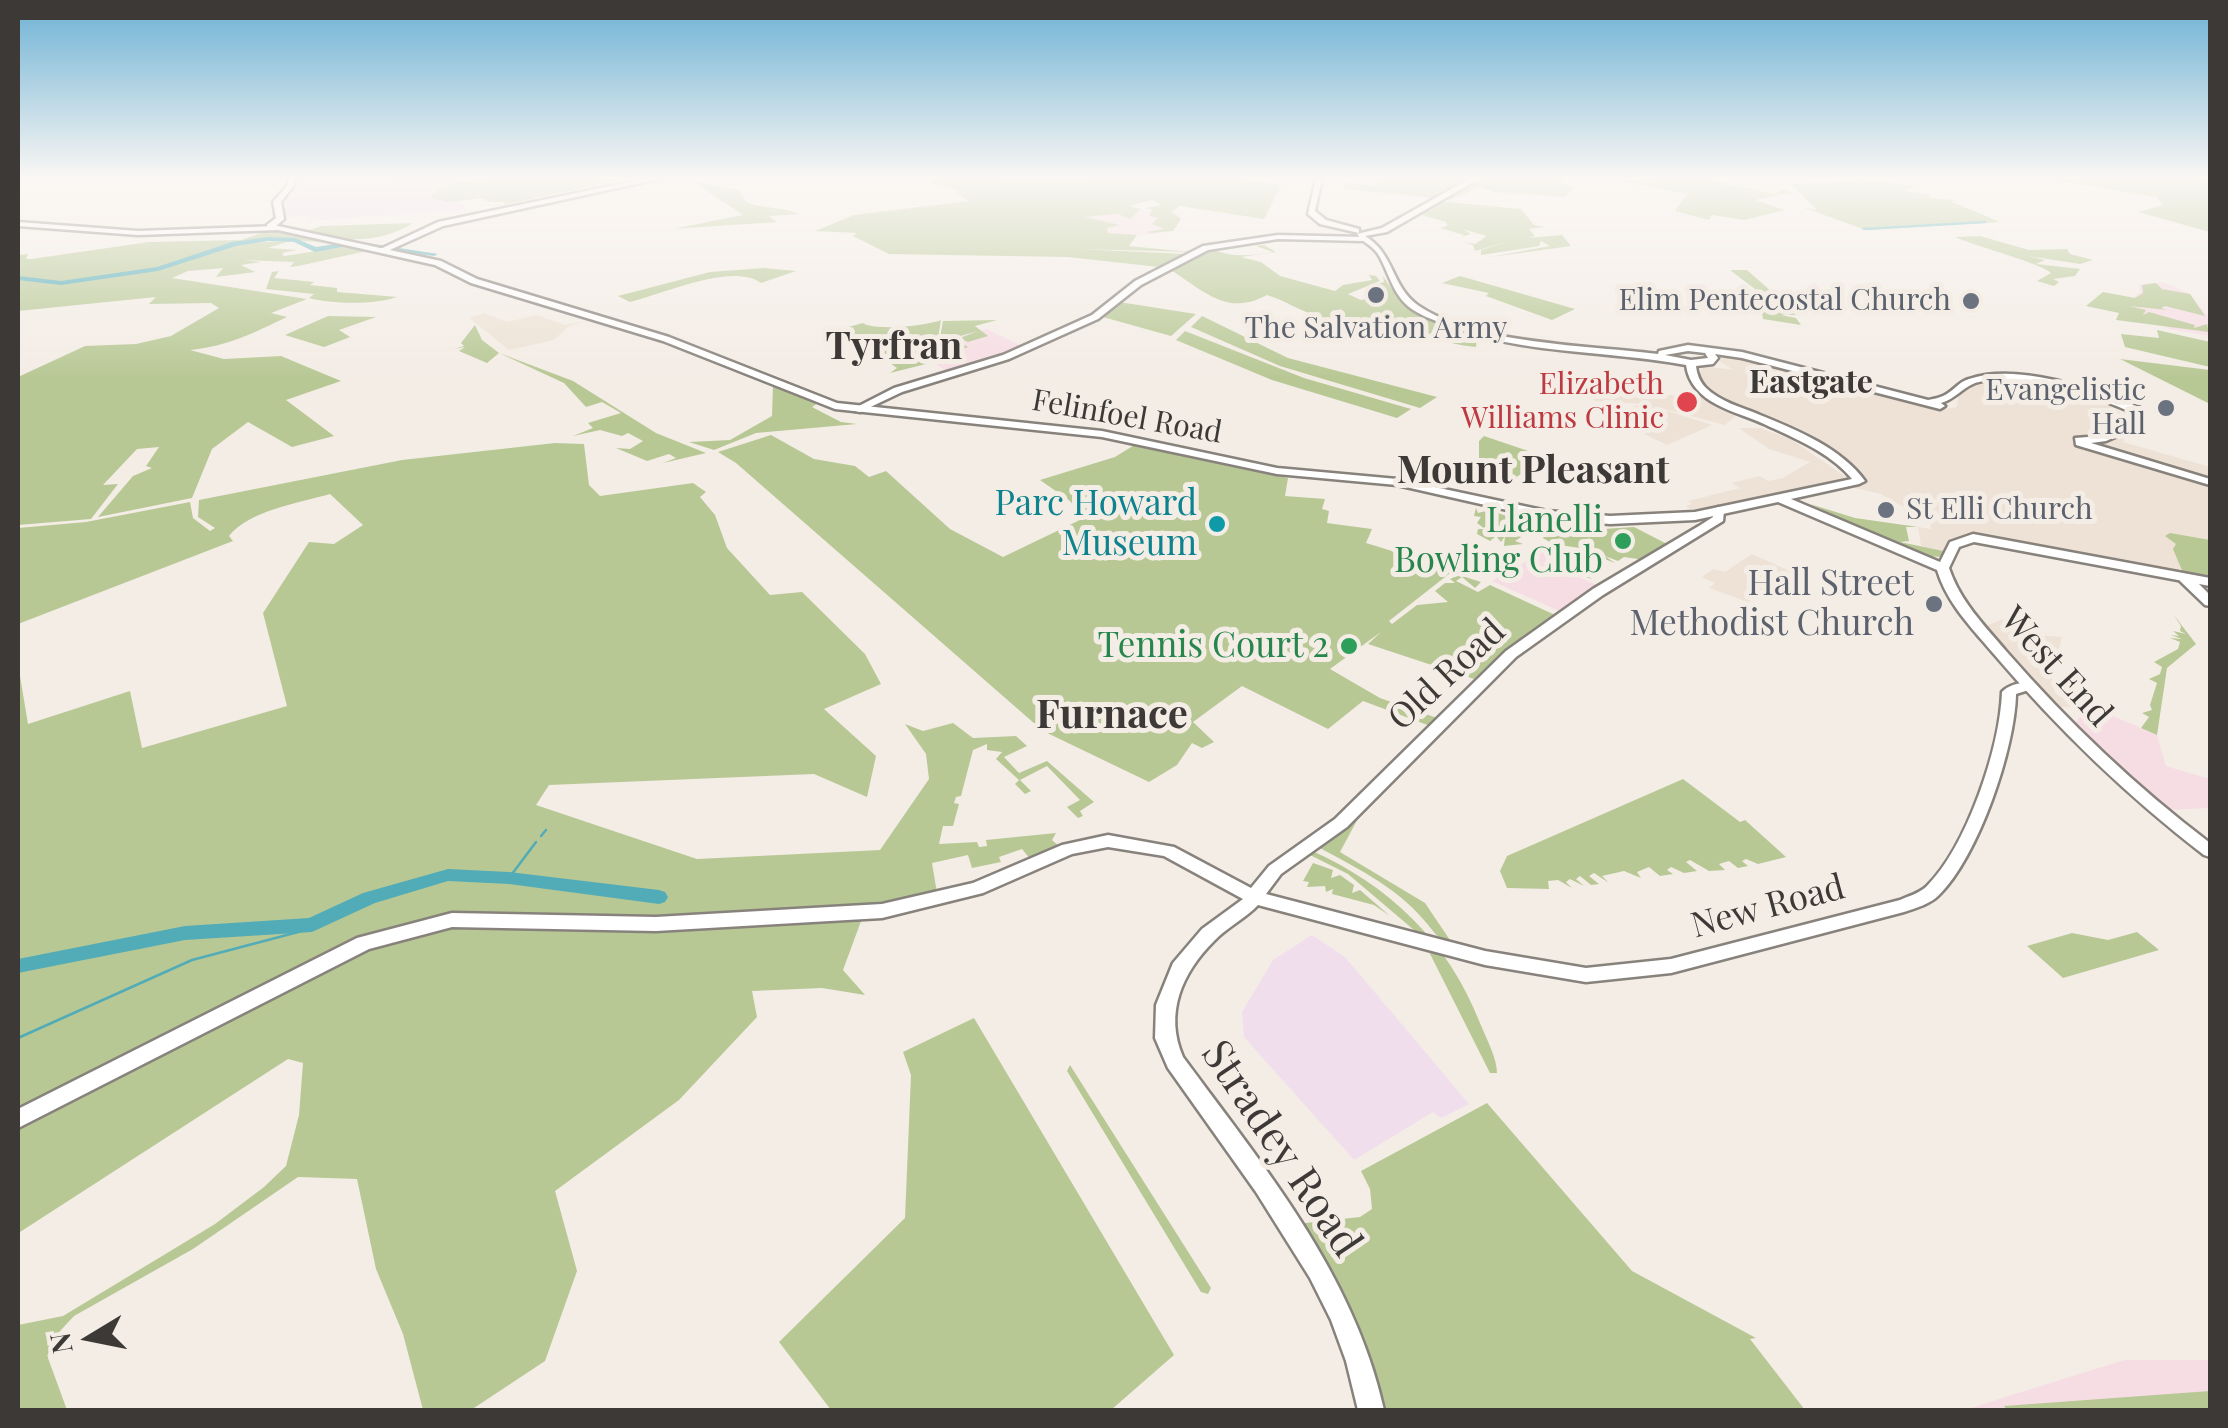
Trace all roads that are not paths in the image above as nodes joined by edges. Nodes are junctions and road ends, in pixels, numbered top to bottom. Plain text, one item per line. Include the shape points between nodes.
1 (343, 245) edge
2 (396, 245) edge
3 (1239, 245) edge
4 (1384, 245) edge
5 (386, 249) junction
6 (1709, 354) junction
7 (1681, 358) junction
8 (856, 410) junction
9 (1742, 418) junction
10 (1816, 448) junction
11 (2210, 482) edge
12 (1811, 492) junction
13 (1780, 498) junction
14 (1718, 511) junction
15 (1819, 515) junction
16 (1694, 516) junction
17 (1707, 526) junction
18 (1916, 556) junction
19 (1943, 568) junction
20 (2200, 583) edge
21 (1954, 594) junction
22 (2210, 602) edge
23 (2024, 692) junction
24 (2210, 852) edge
25 (1253, 897) junction
26 (18, 1118) edge
27 (1371, 1410) edge

1 - 5 main road, Felinfoel Road
2 - 5 main road
3 - 8 main road via 1192,254 1054,336
4 - 7 main road via 1399,296 1436,318 1502,337
5 - 8 main road, Felinfoel Road
6 - 7 main road via 1692,349
6 - 7 main road via 1710,362
6 - 11 main road via 1750,357 1938,401 1974,379 2024,379 2128,410 2131,428 2096,444
7 - 9 main road via 1694,382
8 - 16 main road, Felinfoel Road via 1110,435 1276,472 1397,482 1547,515
9 - 10 main road
9 - 10 main road
10 - 12 main road, Felinfoel Road via 1859,481
12 - 13 main road, Felinfoel Road
12 - 15 main road via 1808,500
13 - 14 main road, Felinfoel Road
13 - 15 main road
14 - 16 main road, Felinfoel Road
14 - 17 main road, Old Road
15 - 18 main road
16 - 17 main road
17 - 25 main road, Old Road via 1511,654 1341,823 1295,854
18 - 19 main road
18 - 21 main road
19 - 20 main road via 1973,541
19 - 21 main road
20 - 22 main road
21 - 23 main road, West End
23 - 24 main road, West End
23 - 25 main road, New Road via 1979,808 1930,894 1770,942 1654,968 1586,975 1462,952
25 - 26 main road, New Road via 1168,851 1108,841 1068,849 977,888 882,911 656,924 494,918 396,932
25 - 27 main road, Stradey Road via 1180,968 1166,1005 1165,1038 1175,1062 1316,1259 1362,1361

